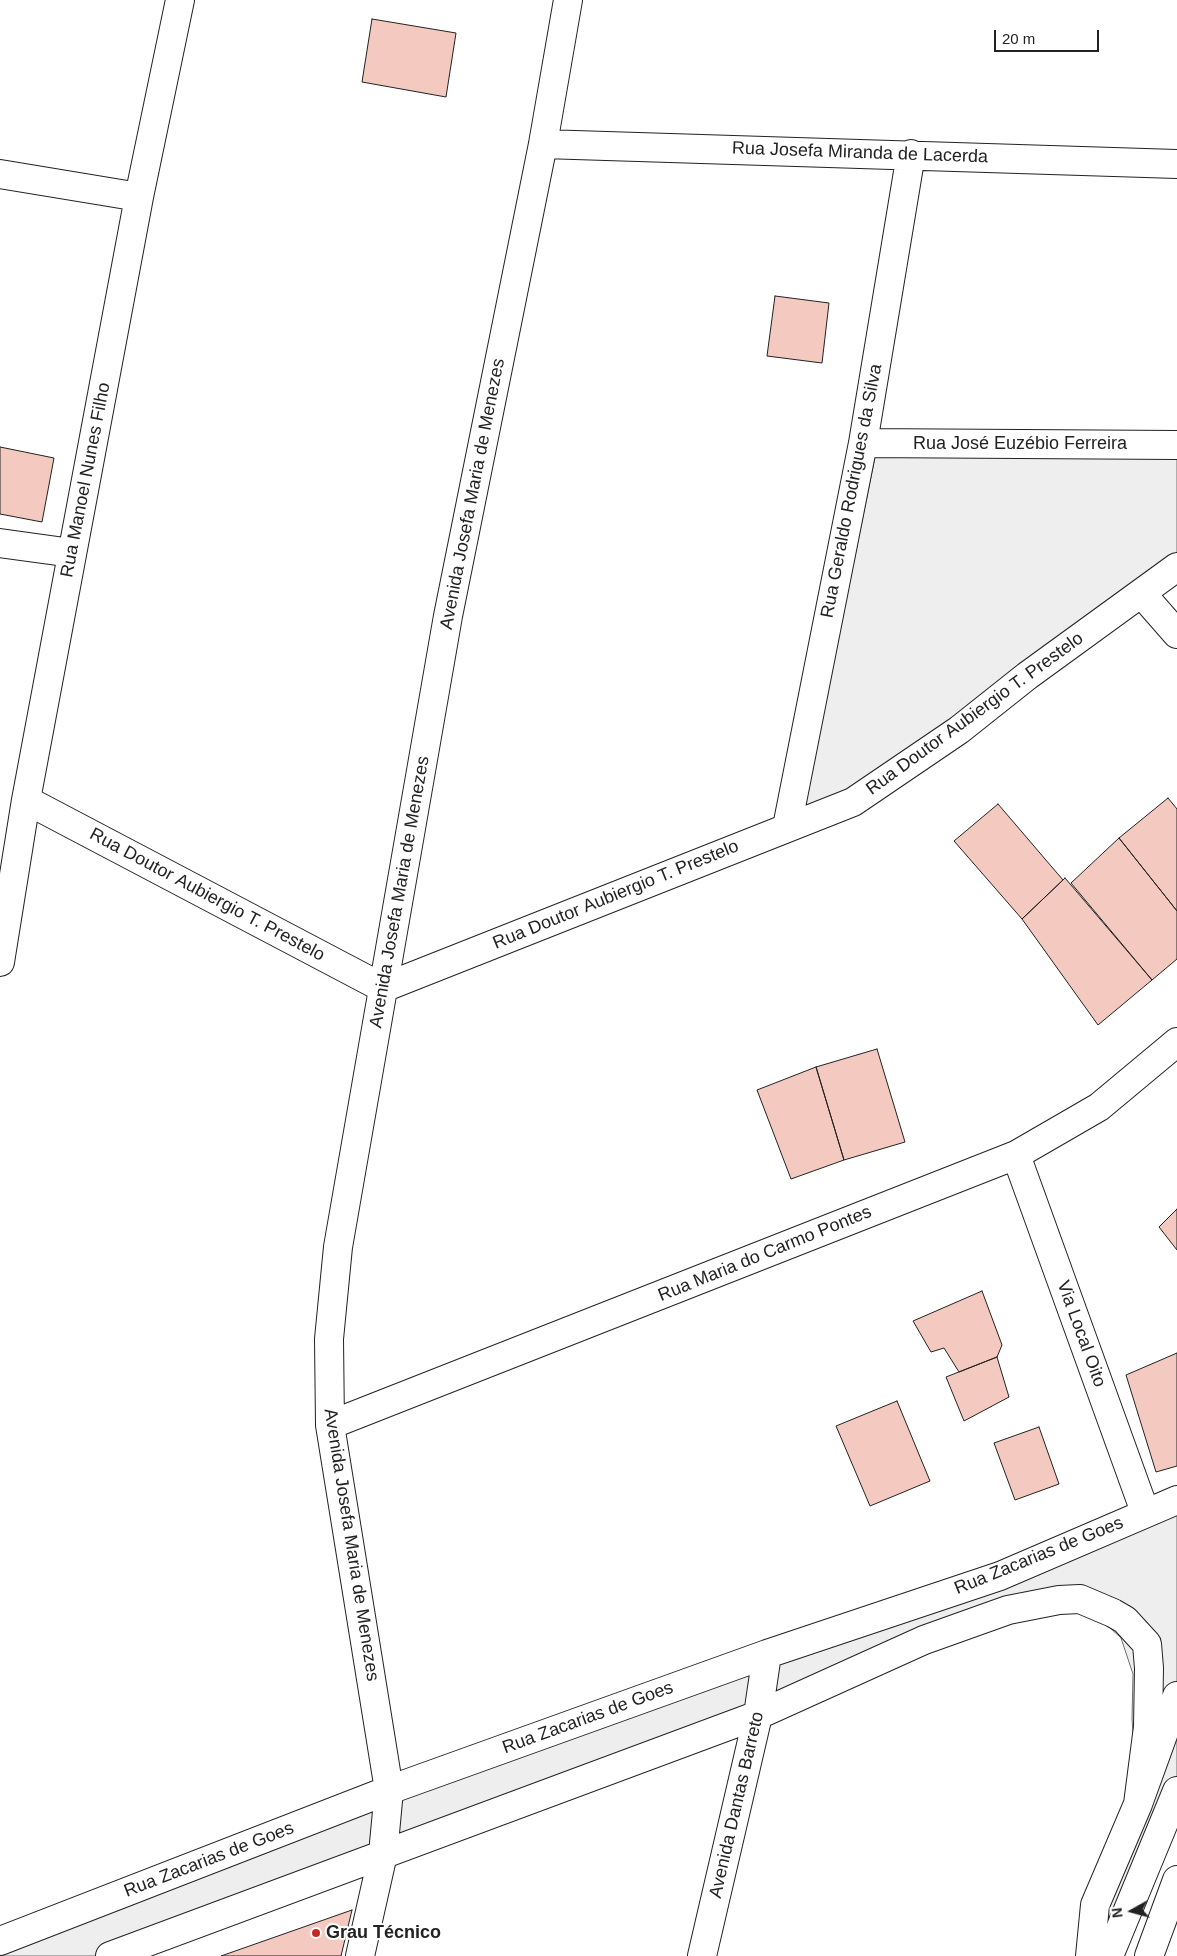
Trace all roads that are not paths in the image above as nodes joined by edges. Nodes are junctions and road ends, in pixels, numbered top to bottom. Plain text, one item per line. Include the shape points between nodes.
1 (180, 0) edge
2 (568, 0) edge
3 (543, 144) junction
4 (911, 154) junction
5 (1177, 164) edge
6 (0, 174) edge
7 (139, 197) junction
8 (863, 443) junction
9 (1177, 445) edge
10 (0, 543) edge
11 (72, 553) junction
12 (1177, 568) edge
13 (1142, 594) junction
14 (1177, 634) edge
15 (26, 800) junction
16 (787, 827) junction
17 (0, 962) edge
18 (383, 988) junction
19 (1177, 1042) edge
20 (1016, 1155) junction
21 (330, 1425) junction
22 (1177, 1500) edge
23 (1145, 1512) junction
24 (767, 1654) junction
25 (1177, 1696) edge
26 (758, 1715) junction
27 (390, 1790) junction
28 (1177, 1790) edge
29 (1138, 1804) junction
30 (383, 1854) junction
31 (1177, 1880) edge
32 (0, 1941) edge
33 (110, 1956) edge
34 (360, 1956) edge
35 (702, 1956) edge
36 (1090, 1956) edge
37 (1109, 1956) edge
38 (1149, 1956) edge

1 - 7 street, Rua Manoel Nunes Filho
2 - 3 street, Avenida Josefa Maria de Menezes
3 - 4 street, Rua Josefa Miranda de Lacerda
3 - 18 street, Avenida Josefa Maria de Menezes via 448,616
4 - 5 street, Rua Josefa Miranda de Lacerda
4 - 8 street, Rua Geraldo Rodrigues da Silva
6 - 7 street
7 - 11 street, Rua Manoel Nunes Filho
8 - 9 street, Rua José Euzébio Ferreira
8 - 16 street, Rua Geraldo Rodrigues da Silva
10 - 11 street
11 - 15 street, Rua Manoel Nunes Filho
12 - 13 street, Rua Doutor Aubiergio T. Prestelo
13 - 14 street
13 - 16 street, Rua Doutor Aubiergio T. Prestelo via 898,773 853,802
15 - 17 street, Rua Manoel Nunes Filho
15 - 18 street, Rua Doutor Aubiergio T. Prestelo
16 - 18 street, Rua Doutor Aubiergio T. Prestelo
18 - 21 street, Avenida Josefa Maria de Menezes via 338,1247 329,1339
19 - 20 street, Rua Maria do Carmo Pontes via 1099,1106
20 - 21 street, Rua Maria do Carmo Pontes
20 - 23 street, Via Local Oito
21 - 27 street, Avenida Josefa Maria de Menezes
22 - 23 street, Rua Zacarias de Goes
23 - 24 street, Rua Zacarias de Goes via 1000,1576
24 - 26 street, Avenida Dantas Barreto
24 - 27 street, Rua Zacarias de Goes
25 - 29 street
26 - 29 street via 924,1640 1008,1610 1080,1599 1125,1620 1146,1644 1150,1668 1148,1727
26 - 30 street
26 - 35 street, Avenida Dantas Barreto
27 - 30 street, Avenida Josefa Maria de Menezes
27 - 32 street, Rua Zacarias de Goes
28 - 37 street
29 - 36 street via 1095,1905
30 - 33 street
30 - 34 street, Avenida Josefa Maria de Menezes
31 - 38 street

